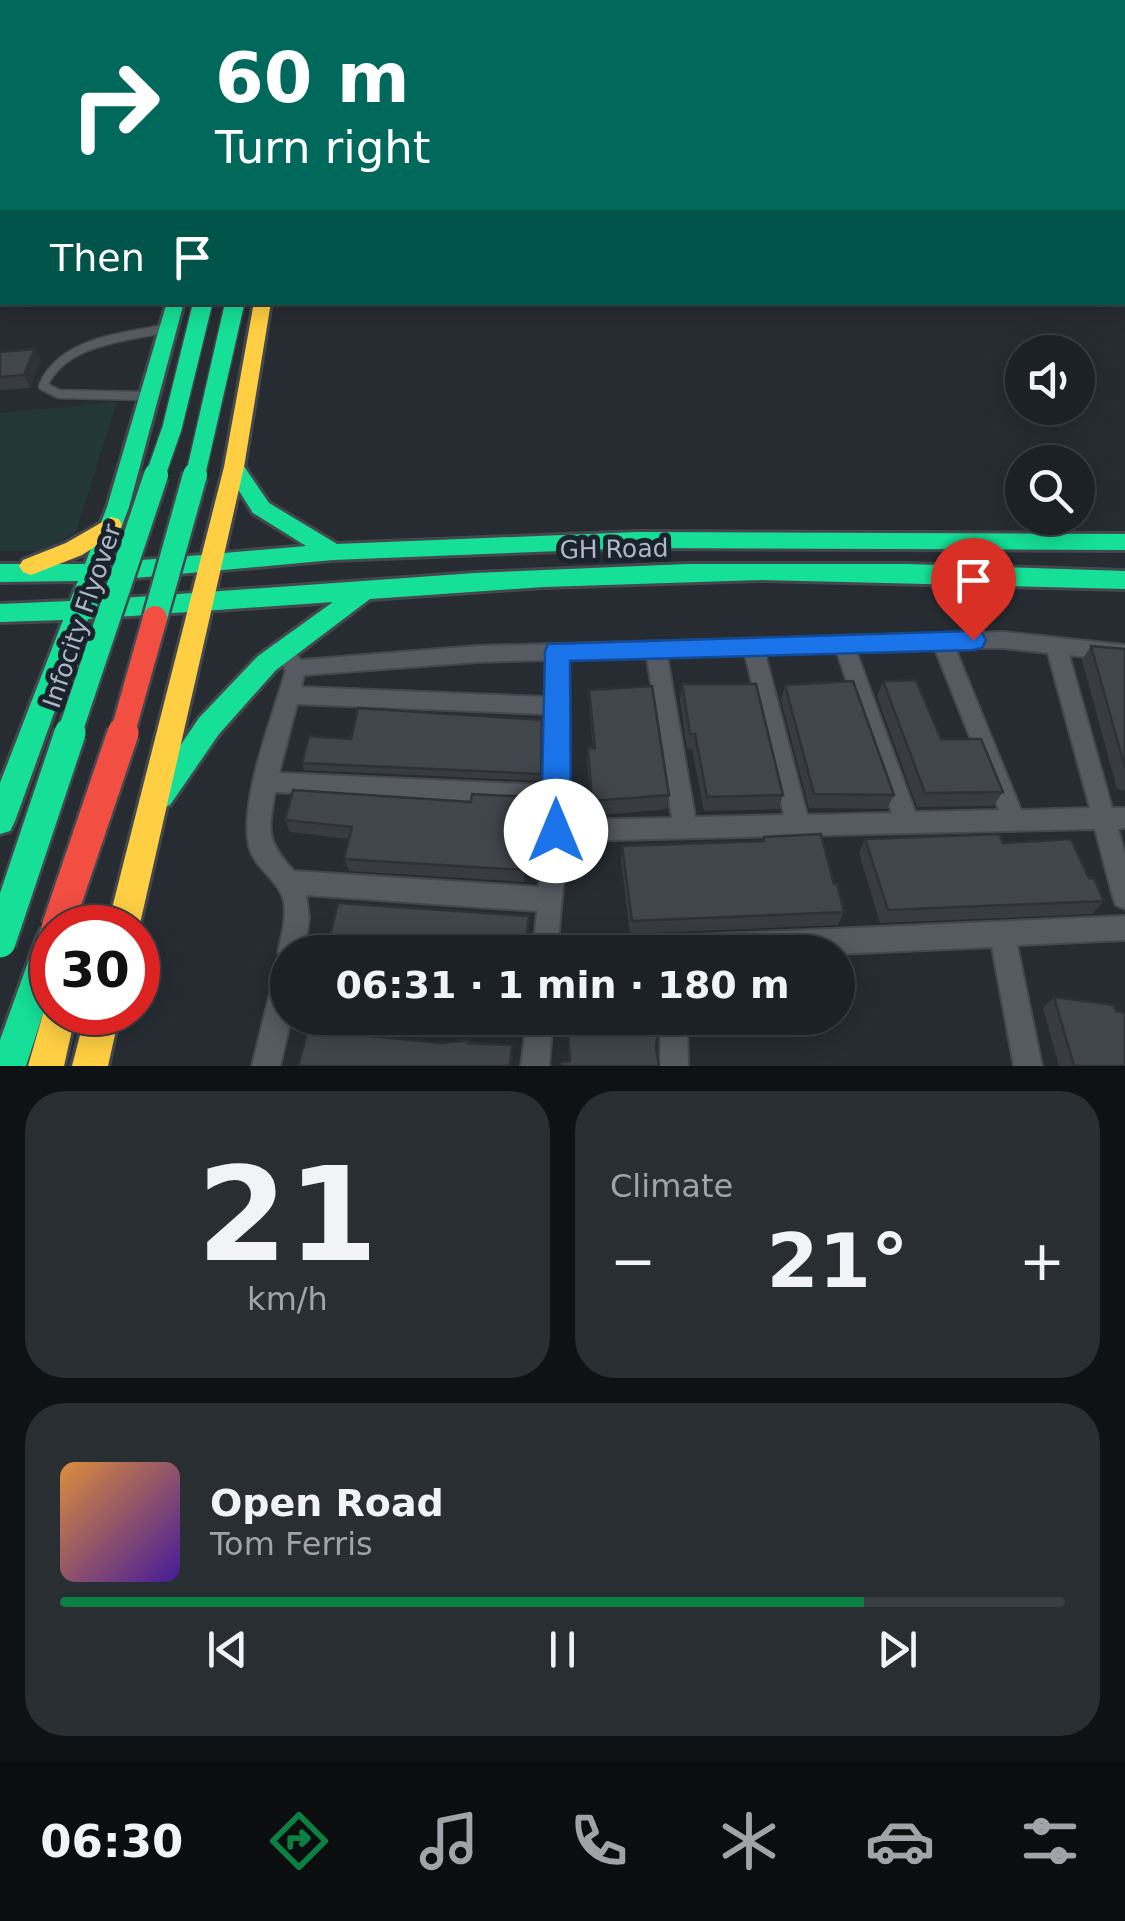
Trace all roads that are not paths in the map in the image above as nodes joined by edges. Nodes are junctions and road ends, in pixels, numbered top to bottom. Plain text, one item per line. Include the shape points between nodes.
1 (175, 305) edge
2 (202, 305) edge
3 (234, 305) edge
4 (262, 305) edge
5 (170, 328) junction
6 (152, 396) junction
7 (234, 467) junction
8 (111, 525) junction
9 (1125, 542) edge
10 (333, 552) junction
11 (211, 564) junction
12 (6, 573) edge
13 (92, 574) junction
14 (1125, 580) edge
15 (366, 592) junction
16 (200, 604) junction
17 (78, 612) junction
18 (0, 613) edge
19 (942, 641) junction
20 (844, 644) junction
21 (1056, 644) junction
22 (753, 647) junction
23 (280, 650) junction
24 (656, 650) junction
25 (558, 651) junction
26 (1125, 653) edge
27 (296, 668) junction
28 (290, 696) junction
29 (556, 706) junction
30 (268, 782) junction
31 (556, 796) junction
32 (152, 808) junction
33 (1114, 818) edge
34 (1014, 820) junction
35 (0, 821) edge
36 (907, 822) junction
37 (798, 826) junction
38 (685, 828) junction
39 (556, 831) junction
40 (79, 864) junction
41 (289, 882) junction
42 (1125, 897) edge
43 (550, 900) junction
44 (65, 905) edge
45 (74, 905) edge
46 (129, 905) edge
47 (1125, 928) edge
48 (1002, 934) junction
49 (293, 935) edge
50 (547, 935) edge
51 (0, 942) edge
52 (855, 942) edge
53 (30, 1003) edge
54 (53, 1035) edge
55 (97, 1035) edge
56 (277, 1035) edge
57 (538, 1035) edge
58 (674, 1035) edge
59 (8, 1066) edge
60 (46, 1066) edge
61 (90, 1066) edge
62 (266, 1066) edge
63 (535, 1066) edge
64 (674, 1066) edge
65 (1028, 1066) edge

1 - 5 main road
2 - 51 main road, Infocity Flyover, bridge via 154,484
3 - 40 main road, bridge via 171,563
4 - 7 main road
5 - 6 main road
5 - 6 lane via 74,352 52,366 43,386 59,394
6 - 8 main road
7 - 10 main road via 261,508
7 - 11 main road
8 - 12 main road via 74,549
8 - 13 main road
9 - 10 main road, GH Road via 637,540
10 - 11 main road, GH Road
11 - 13 main road, GH Road
11 - 16 main road
12 - 13 main road, GH Road
13 - 17 main road
14 - 15 main road, GH Road via 783,572 546,578
15 - 16 main road, GH Road
15 - 23 main road
16 - 17 main road, GH Road
16 - 32 main road
17 - 18 main road, GH Road
17 - 35 main road
19 - 20 street
19 - 21 street
19 - 34 street
20 - 22 street
20 - 36 street
21 - 26 street
21 - 33 street
22 - 24 street
22 - 37 street
23 - 27 street
23 - 32 main road via 209,726
24 - 25 street
24 - 38 street
25 - 27 street
25 - 29 street
27 - 28 street
28 - 29 street
28 - 30 street
29 - 31 street
30 - 31 street
30 - 41 street via 261,847
31 - 39 street
32 - 46 main road
33 - 34 street
33 - 42 street
34 - 36 street
36 - 37 street
37 - 38 street
38 - 39 street
39 - 43 street
40 - 44 main road, bridge
40 - 45 main road, bridge
41 - 43 street
41 - 49 street via 296,898
43 - 50 street
47 - 48 street
48 - 52 street
48 - 65 street
53 - 59 main road
54 - 60 main road
55 - 61 main road
56 - 62 street
57 - 63 street
58 - 64 street

